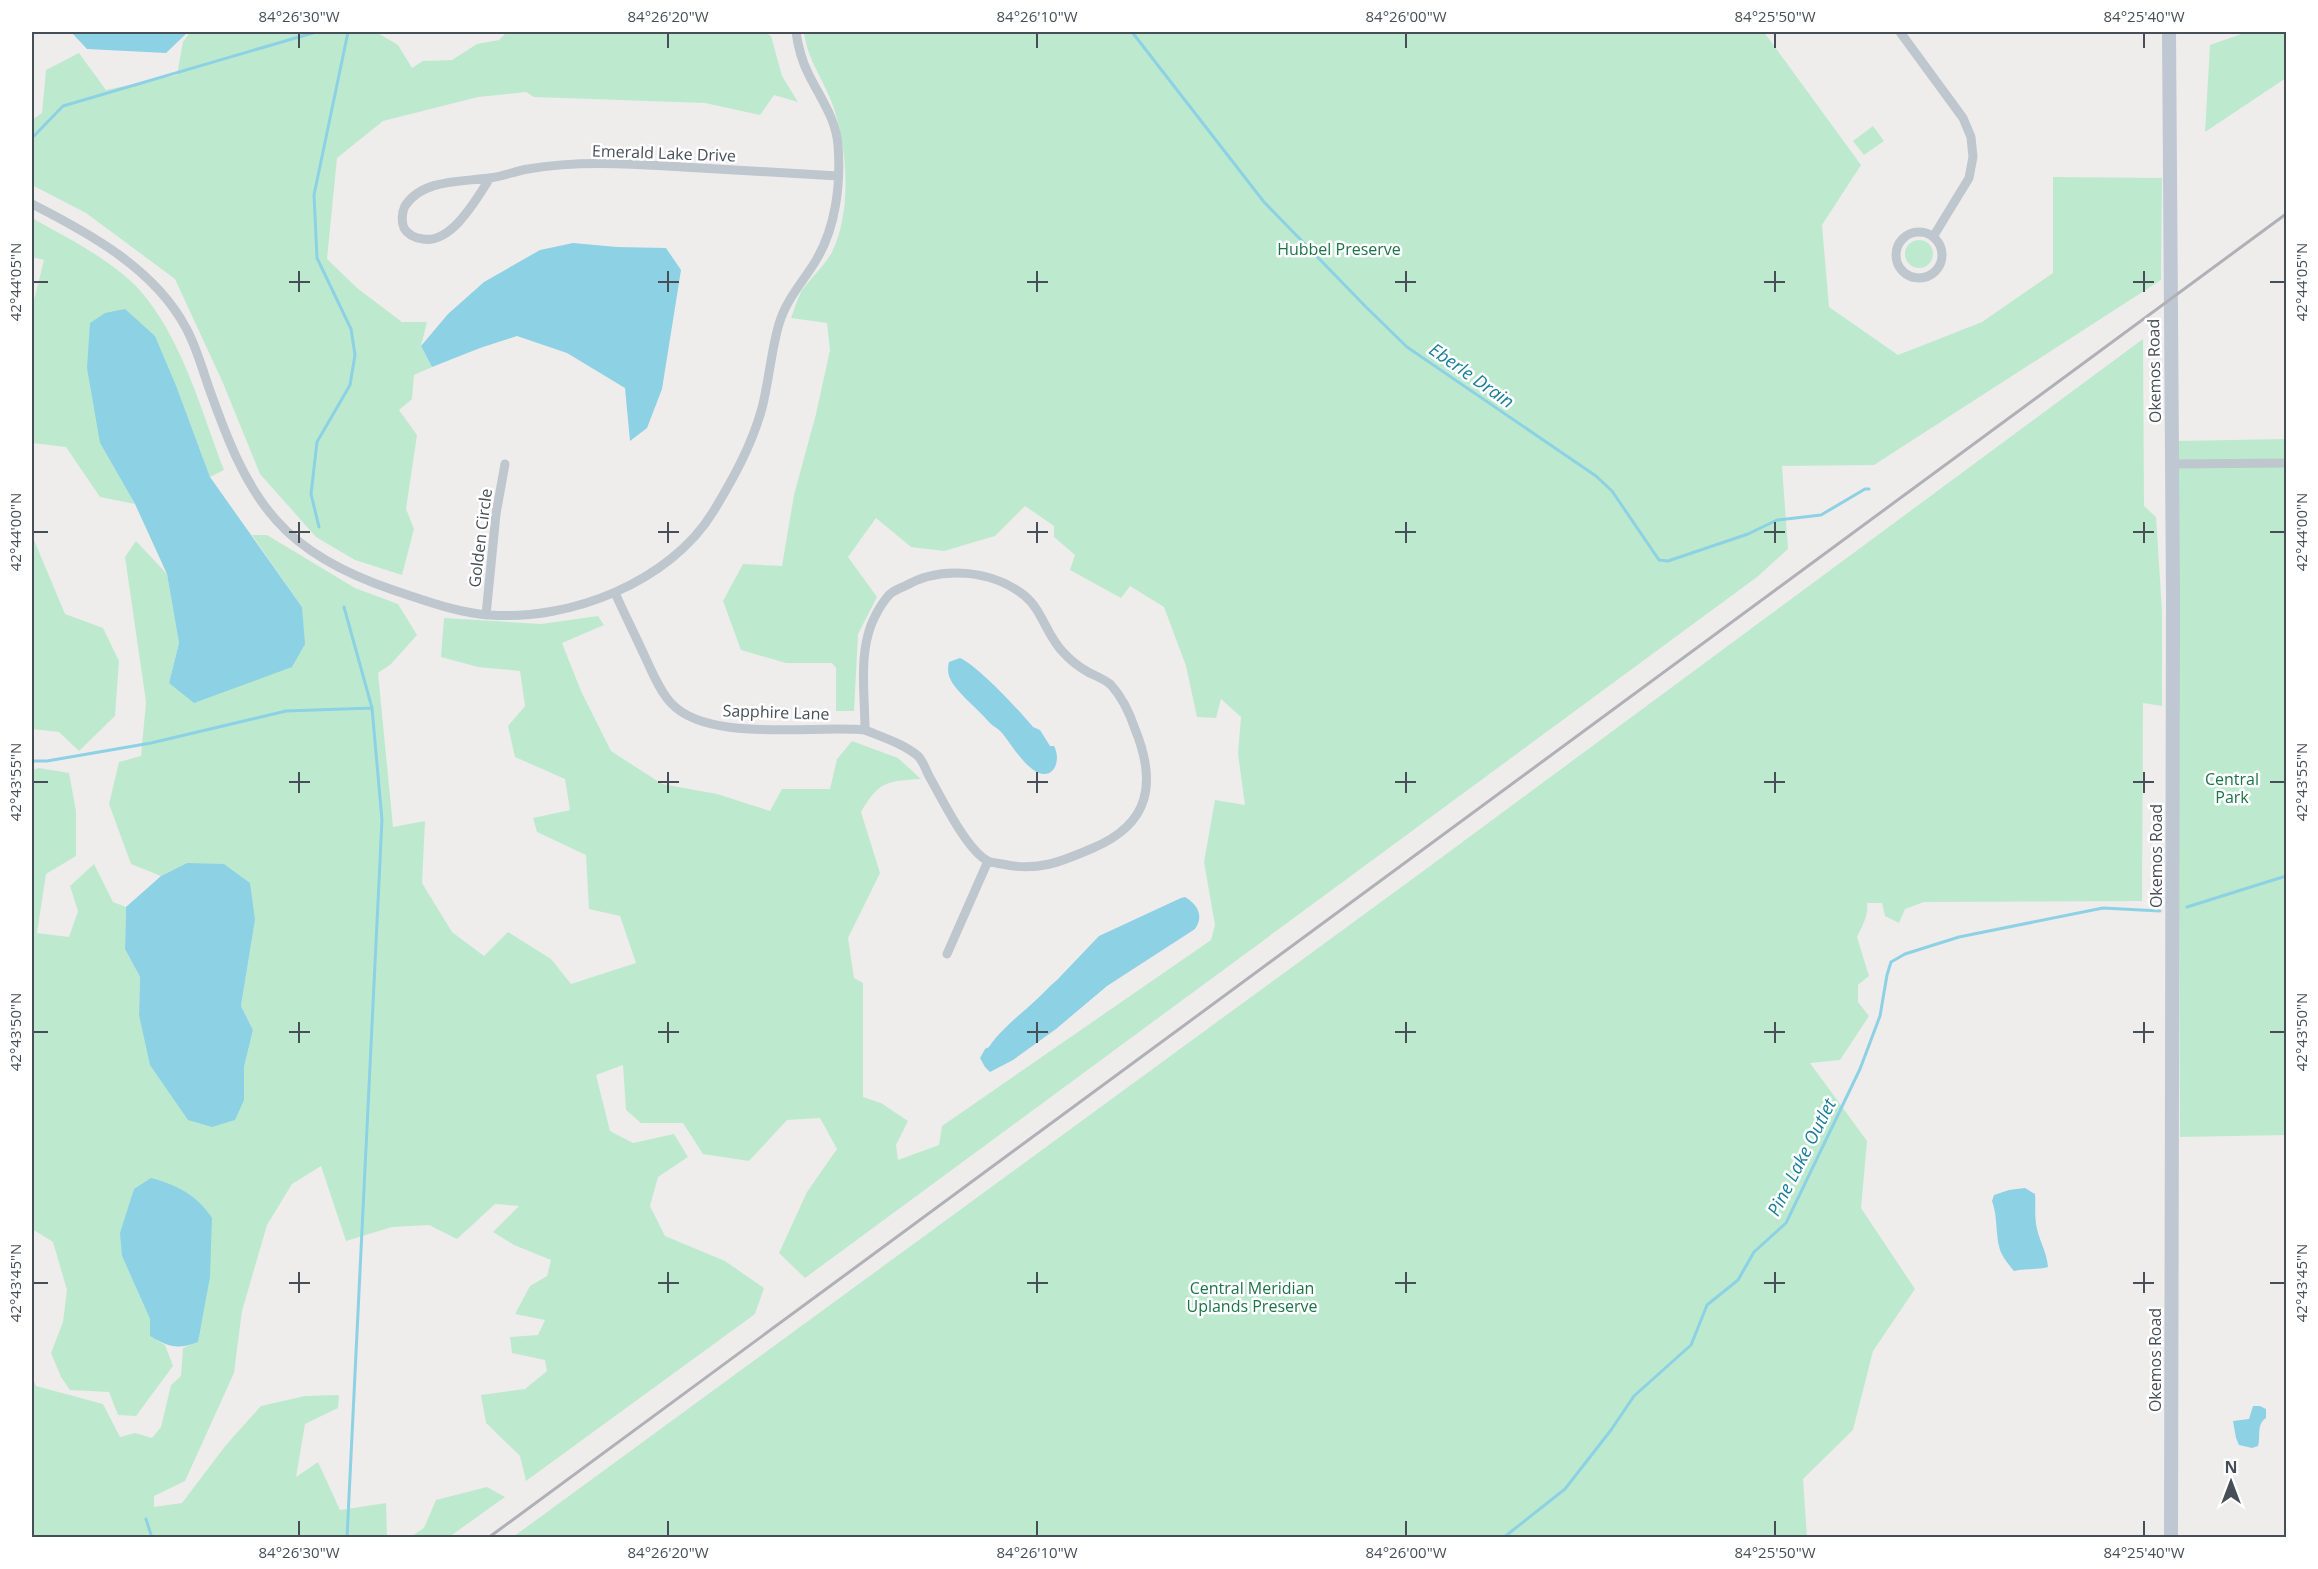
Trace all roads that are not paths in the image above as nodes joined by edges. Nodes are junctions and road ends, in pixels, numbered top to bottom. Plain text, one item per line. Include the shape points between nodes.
1 (796, 32) edge
2 (1900, 32) edge
3 (2169, 32) edge
4 (838, 176) junction
5 (490, 178) junction
6 (32, 204) edge
7 (1933, 237) junction
8 (505, 464) dead end
9 (2171, 464) junction
10 (2286, 464) edge
11 (615, 593) junction
12 (486, 615) junction
13 (865, 730) junction
14 (988, 861) junction
15 (947, 954) dead end
16 (2171, 1538) edge

1 - 4 street via 807,71 833,121 838,142
2 - 7 street via 1964,118 1972,147 1971,168 1964,188
3 - 9 street, Okemos Road
4 - 5 street, Emerald Lake Drive via 589,165 529,168
4 - 11 street via 827,237 785,306 778,325 762,408 741,464 691,542 660,567
5 - 5 street, Emerald Lake Drive via 438,184 423,191 404,208 403,227 426,240 444,234 460,221
6 - 12 street via 86,234 158,288 186,328 232,445 254,489 298,542 371,583
7 - 7 street via 1916,232 1900,241 1896,258 1905,273 1922,278 1937,269 1942,252
8 - 12 street, Golden Circle
9 - 10 street
9 - 16 street, Okemos Road
11 - 12 street via 542,614
11 - 13 street, Sapphire Lane via 660,687 682,714 718,726 749,729
13 - 14 street, Sapphire Lane via 919,757 964,838
13 - 14 street via 865,652 875,616 890,594 913,581 938,574 966,573 1015,589 1041,616 1055,645 1085,671 1109,683 1129,714 1146,757 1144,798 1135,818 1118,836 1041,867 1021,869
14 - 15 street

